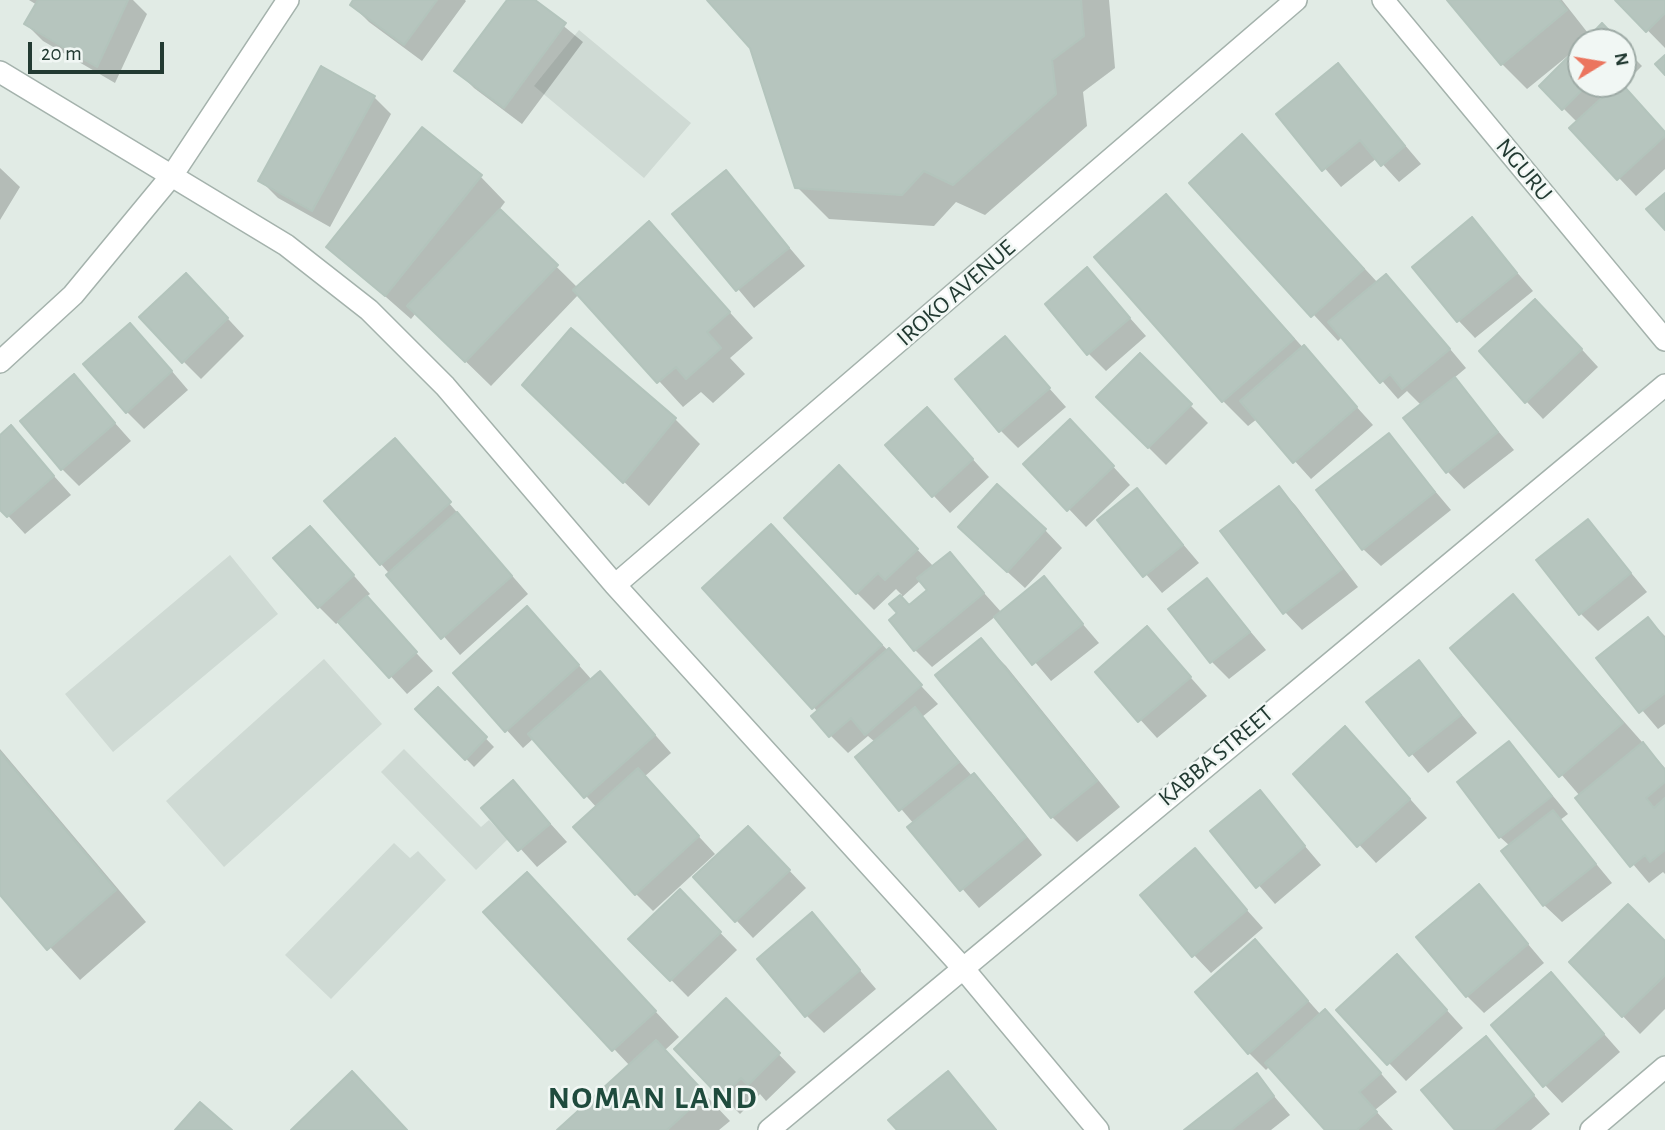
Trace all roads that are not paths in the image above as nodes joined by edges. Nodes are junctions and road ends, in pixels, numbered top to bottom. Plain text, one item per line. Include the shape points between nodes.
1 (288, 0) edge
2 (1296, 0) edge
3 (1383, 0) edge
4 (0, 72) edge
5 (173, 174) junction
6 (1665, 340) edge
7 (0, 362) edge
8 (1665, 384) edge
9 (615, 585) junction
10 (962, 967) junction
11 (1665, 1067) edge
12 (769, 1130) edge
13 (1098, 1130) edge
14 (1591, 1130) edge

1 - 5 street
2 - 9 street, IROKO AVENUE
3 - 6 street, NGURU
4 - 5 street
5 - 7 street via 73,295
5 - 9 street via 286,245 369,310 444,386
8 - 10 street, KABBA STREET
9 - 10 street
10 - 12 street, KABBA STREET
10 - 13 street
11 - 14 street

